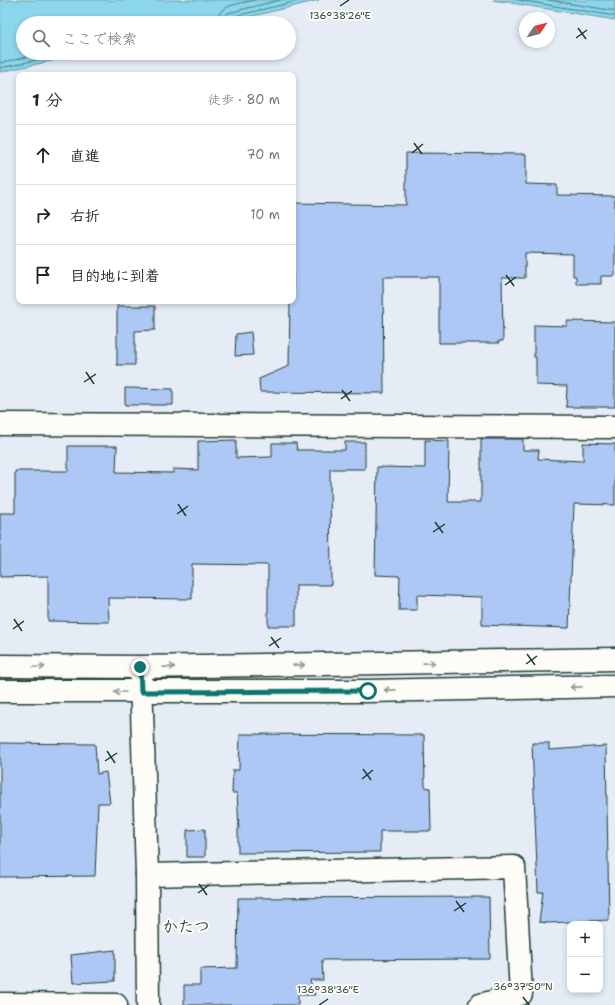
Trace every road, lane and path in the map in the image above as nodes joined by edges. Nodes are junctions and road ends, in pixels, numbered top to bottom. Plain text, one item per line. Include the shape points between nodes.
1 (0, 424) edge
2 (615, 427) edge
3 (615, 659) edge
4 (0, 666) edge
5 (140, 667) junction
6 (615, 686) edge
7 (0, 691) edge
8 (141, 692) junction
9 (147, 875) junction
10 (0, 1004) edge
11 (116, 1005) edge
12 (148, 1005) edge
13 (480, 1005) edge

1 - 2 street
5 -> 3 street
4 -> 5 street
5 - 8 street
6 -> 8 street
8 -> 7 street
8 - 9 street
9 - 12 street
9 - 13 street via 514,867 521,994
10 - 11 street

